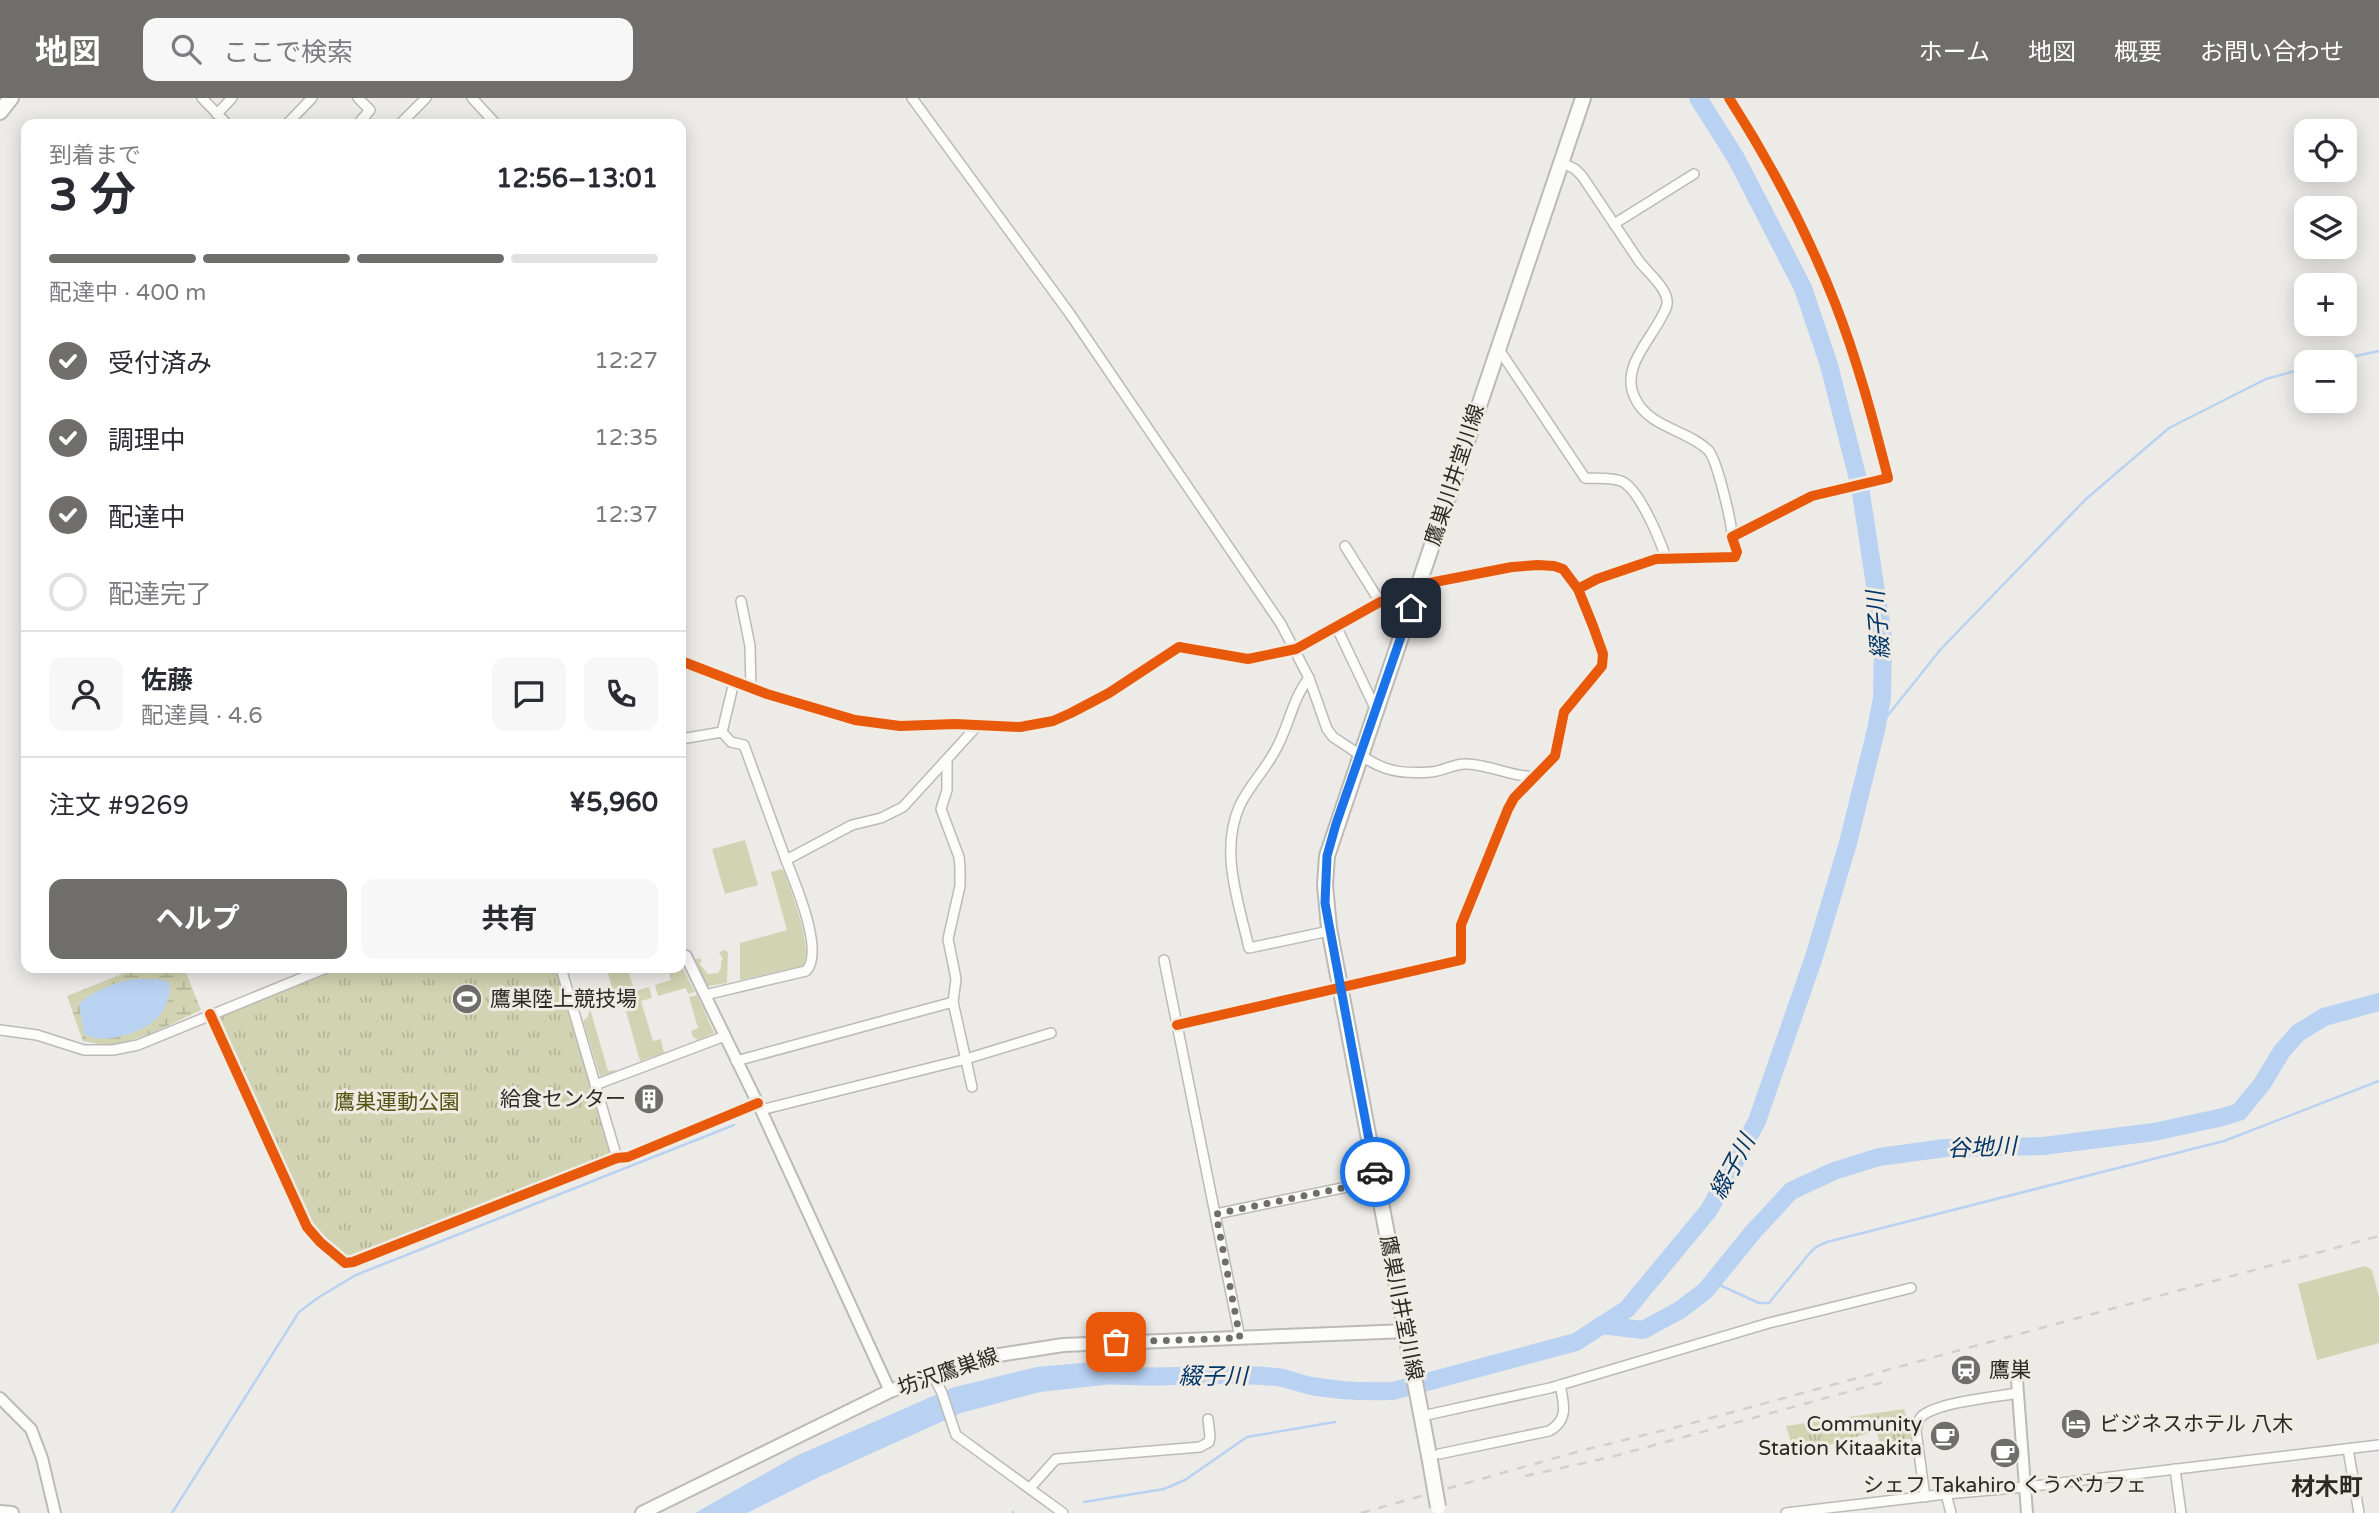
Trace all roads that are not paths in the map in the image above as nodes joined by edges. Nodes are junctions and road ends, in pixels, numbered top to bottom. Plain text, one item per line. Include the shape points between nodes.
1 (202, 98) edge
2 (232, 98) edge
3 (312, 98) edge
4 (358, 98) edge
5 (426, 98) edge
6 (472, 98) edge
7 (912, 98) edge
8 (1583, 98) edge
9 (1729, 98) edge
10 (217, 114) junction
11 (222, 119) edge
12 (292, 119) edge
13 (362, 119) edge
14 (405, 119) edge
15 (491, 119) edge
16 (1561, 162) junction
17 (1694, 174) dead end
18 (1614, 223) junction
19 (1498, 348) junction
20 (1732, 537) junction
21 (1345, 546) dead end
22 (1667, 558) junction
23 (1419, 585) junction
24 (1578, 589) junction
25 (741, 601) dead end
26 (1380, 602) junction
27 (1337, 628) junction
28 (1296, 649) junction
29 (686, 663) edge
30 (1309, 678) junction
31 (734, 682) junction
32 (751, 688) junction
33 (1376, 710) junction
34 (978, 725) junction
35 (722, 732) junction
36 (686, 738) edge
37 (1360, 756) junction
38 (947, 759) junction
39 (1536, 778) junction
40 (786, 860) junction
41 (1329, 931) junction
42 (686, 956) dead end
43 (1164, 960) dead end
44 (313, 973) edge
45 (562, 973) edge
46 (1341, 989) junction
47 (705, 995) junction
48 (953, 1002) junction
49 (210, 1014) junction
50 (1177, 1025) junction
51 (0, 1030) edge
52 (1051, 1032) dead end
53 (725, 1036) junction
54 (966, 1059) junction
55 (736, 1061) junction
56 (595, 1085) junction
57 (972, 1087) dead end
58 (759, 1106) junction
59 (617, 1158) junction
60 (1376, 1181) junction
61 (1216, 1214) junction
62 (1911, 1288) dead end
63 (1407, 1331) junction
64 (1240, 1338) junction
65 (935, 1379) junction
66 (2017, 1380) dead end
67 (1560, 1385) junction
68 (890, 1391) junction
69 (2018, 1393) junction
70 (0, 1398) edge
71 (1421, 1413) junction
72 (1208, 1419) dead end
73 (2379, 1445) edge
74 (2348, 1449) junction
75 (1434, 1458) junction
76 (2175, 1469) junction
77 (2026, 1487) junction
78 (1030, 1488) junction
79 (1946, 1494) junction
80 (1926, 1497) junction
81 (0, 1512) edge
82 (12, 1513) edge
83 (55, 1513) edge
84 (642, 1513) edge
85 (1063, 1513) edge
86 (1439, 1513) edge
87 (1786, 1513) edge
88 (1951, 1513) edge
89 (2027, 1513) edge
90 (2181, 1513) edge
91 (2360, 1513) edge

1 - 10 street
2 - 10 street
3 - 12 street
4 - 13 street via 370,110
5 - 14 street
6 - 15 street
7 - 28 street via 1125,394
8 - 16 main road, 鷹巣川井堂川線
9 - 20 street via 1769,167 1835,302 1888,478 1812,496
10 - 11 street
16 - 18 street via 1582,176
16 - 19 main road, 鷹巣川井堂川線
17 - 18 street
18 - 20 street via 1667,301 1630,376 1635,399 1652,419 1699,443 1712,455
19 - 22 street via 1585,478 1627,485 1647,513
19 - 23 main road, 鷹巣川井堂川線
20 - 22 street via 1735,557
21 - 26 street
22 - 24 street
23 - 24 street via 1538,565 1563,569
23 - 26 street
23 - 33 main road, 鷹巣川井堂川線
24 - 39 street via 1602,654 1602,666 1564,712 1555,756
25 - 32 street via 750,646
26 - 27 street
27 - 28 street
27 - 33 street
28 - 30 street
28 - 34 street via 1248,659 1179,648 1062,717 1020,727
29 - 31 street
30 - 37 street via 1326,729
30 - 41 street via 1275,751 1239,806 1230,861 1249,948
31 - 32 street
31 - 35 street
32 - 34 street via 877,724
33 - 37 main road, 鷹巣川井堂川線
34 - 38 street
35 - 36 street
35 - 40 street via 731,742 744,745
37 - 39 street via 1398,772 1434,772 1467,764
37 - 41 main road, 鷹巣川井堂川線 via 1327,856
38 - 40 street via 897,811 852,825
38 - 48 street via 947,790 941,809 960,867 948,939 956,979
39 - 46 street via 1514,798 1495,839 1461,925 1461,960
40 - 47 street via 807,920 812,966
41 - 46 main road, 鷹巣川井堂川線
42 - 47 street
43 - 50 street
44 - 49 street
45 - 56 street
46 - 50 street
46 - 60 main road, 鷹巣川井堂川線
47 - 53 street
48 - 54 street
48 - 55 street
49 - 51 street via 138,1045 113,1050 85,1050 37,1035
49 - 59 street via 307,1227 345,1263
50 - 61 street
52 - 54 street
53 - 55 street
53 - 56 street
54 - 57 street
54 - 58 street
55 - 58 street
56 - 59 street
58 - 59 street
58 - 68 street
60 - 61 street
60 - 63 main road, 鷹巣川井堂川線
61 - 64 street
62 - 67 street via 1769,1323
63 - 64 main road, 坊沢鷹巣線
63 - 71 main road, 鷹巣川井堂川線
64 - 65 main road, 坊沢鷹巣線 via 1021,1350 986,1356
65 - 68 main road, 坊沢鷹巣線
65 - 78 street via 956,1435
66 - 69 street
67 - 71 street
67 - 75 street via 1564,1417 1549,1431
68 - 84 main road, 坊沢鷹巣線
69 - 77 street
69 - 80 street via 1961,1402 1923,1416 1916,1431
70 - 83 street via 31,1429
71 - 75 main road, 鷹巣川井堂川線
72 - 78 street via 1209,1442 1200,1447 1056,1459
73 - 74 street
74 - 76 street
74 - 91 street
75 - 86 main road, 鷹巣川井堂川線, bridge
76 - 77 street
76 - 90 street
77 - 79 street
77 - 89 street
78 - 85 street
79 - 80 street
79 - 88 street
80 - 87 street
81 - 82 main road

